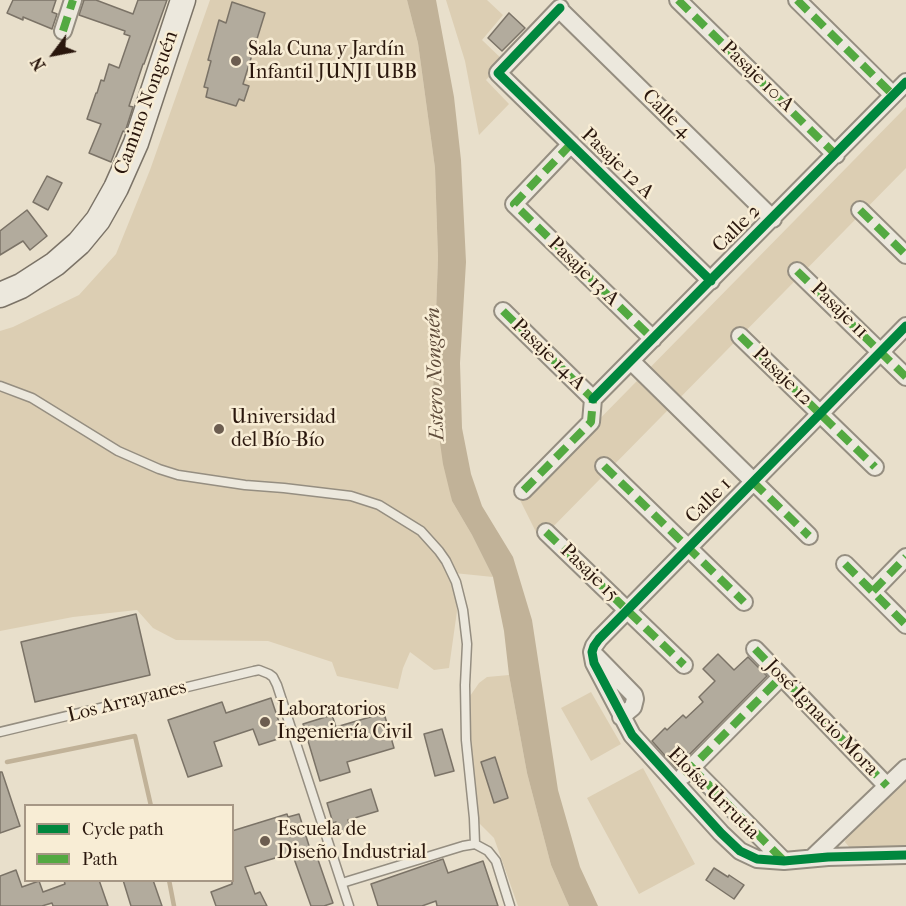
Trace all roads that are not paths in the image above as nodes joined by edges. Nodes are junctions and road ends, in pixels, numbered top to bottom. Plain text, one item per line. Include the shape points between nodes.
1 (73, 0) edge
2 (183, 0) edge
3 (678, 0) edge
4 (797, 0) edge
5 (560, 4) edge
6 (63, 31) dead end
7 (906, 82) edge
8 (893, 95) junction
9 (571, 144) junction
10 (836, 155) junction
11 (860, 210) dead end
12 (773, 219) junction
13 (906, 255) edge
14 (797, 271) dead end
15 (711, 281) junction
16 (0, 295) edge
17 (503, 311) dead end
18 (906, 326) edge
19 (740, 336) dead end
20 (653, 339) junction
21 (880, 352) junction
22 (631, 361) junction
23 (906, 376) edge
24 (0, 386) edge
25 (593, 399) junction
26 (820, 414) junction
27 (604, 466) dead end
28 (875, 467) dead end
29 (753, 482) junction
30 (523, 491) dead end
31 (546, 532) dead end
32 (809, 536) dead end
33 (688, 548) junction
34 (906, 557) edge
35 (845, 564) dead end
36 (873, 591) junction
37 (744, 602) dead end
38 (627, 610) junction
39 (906, 625) edge
40 (755, 649) dead end
41 (684, 665) dead end
42 (781, 677) junction
43 (621, 717) joint
44 (0, 732) edge
45 (906, 768) edge
46 (887, 786) junction
47 (475, 844) junction
48 (906, 855) edge
49 (812, 858) junction
50 (784, 861) junction
51 (342, 883) junction
52 (349, 906) edge
53 (510, 906) edge

1 - 6 street
2 - 16 main road, Camino Nonguén via 136,143 98,220 55,264
3 - 10 street, Pasaje 10 A
4 - 8 street
5 - 9 street, Pasaje 12 A via 498,73
5 - 12 street, Calle 4 via 570,20
7 - 8 street, Calle 2
8 - 10 street, Calle 2
9 - 15 street, Pasaje 12 A
9 - 20 street, Pasaje 13 A via 514,204
10 - 12 street, Calle 2
11 - 13 street
12 - 15 street, Calle 2
14 - 21 street, Pasaje 11
15 - 20 street, Calle 2
17 - 25 street, Pasaje 14 A
18 - 21 street, Calle 1
19 - 26 street, Pasaje 12
20 - 22 street, Calle 2
21 - 23 street, Pasaje 11
21 - 26 street, Calle 1
22 - 25 street, Calle 2
22 - 29 street
24 - 47 lane via 32,398 118,451 159,469 178,475 351,496 379,506 421,531 446,561 464,610 466,740
25 - 30 street via 591,422
26 - 28 street, Pasaje 12
26 - 29 street, Calle 1
27 - 33 street
29 - 32 street
29 - 33 street, Calle 1
31 - 38 street, Pasaje 15
33 - 37 street
33 - 38 street, Calle 1
34 - 36 street
35 - 36 street
36 - 39 street
38 - 41 street, Pasaje 15
38 - 43 street, Calle 1 via 592,652
40 - 42 street, José Ignacio Mora
42 - 46 street, José Ignacio Mora
42 - 50 street, Eloísa Urrutia via 688,771
43 - 50 street, Eloísa Urrutia via 639,743 734,846 752,857
44 - 51 lane, Los Arrayanes via 264,671 276,681
45 - 46 street
46 - 49 street
47 - 51 lane
47 - 53 lane via 496,861
48 - 49 street, Eloísa Urrutia
49 - 50 street, Eloísa Urrutia
51 - 52 lane

